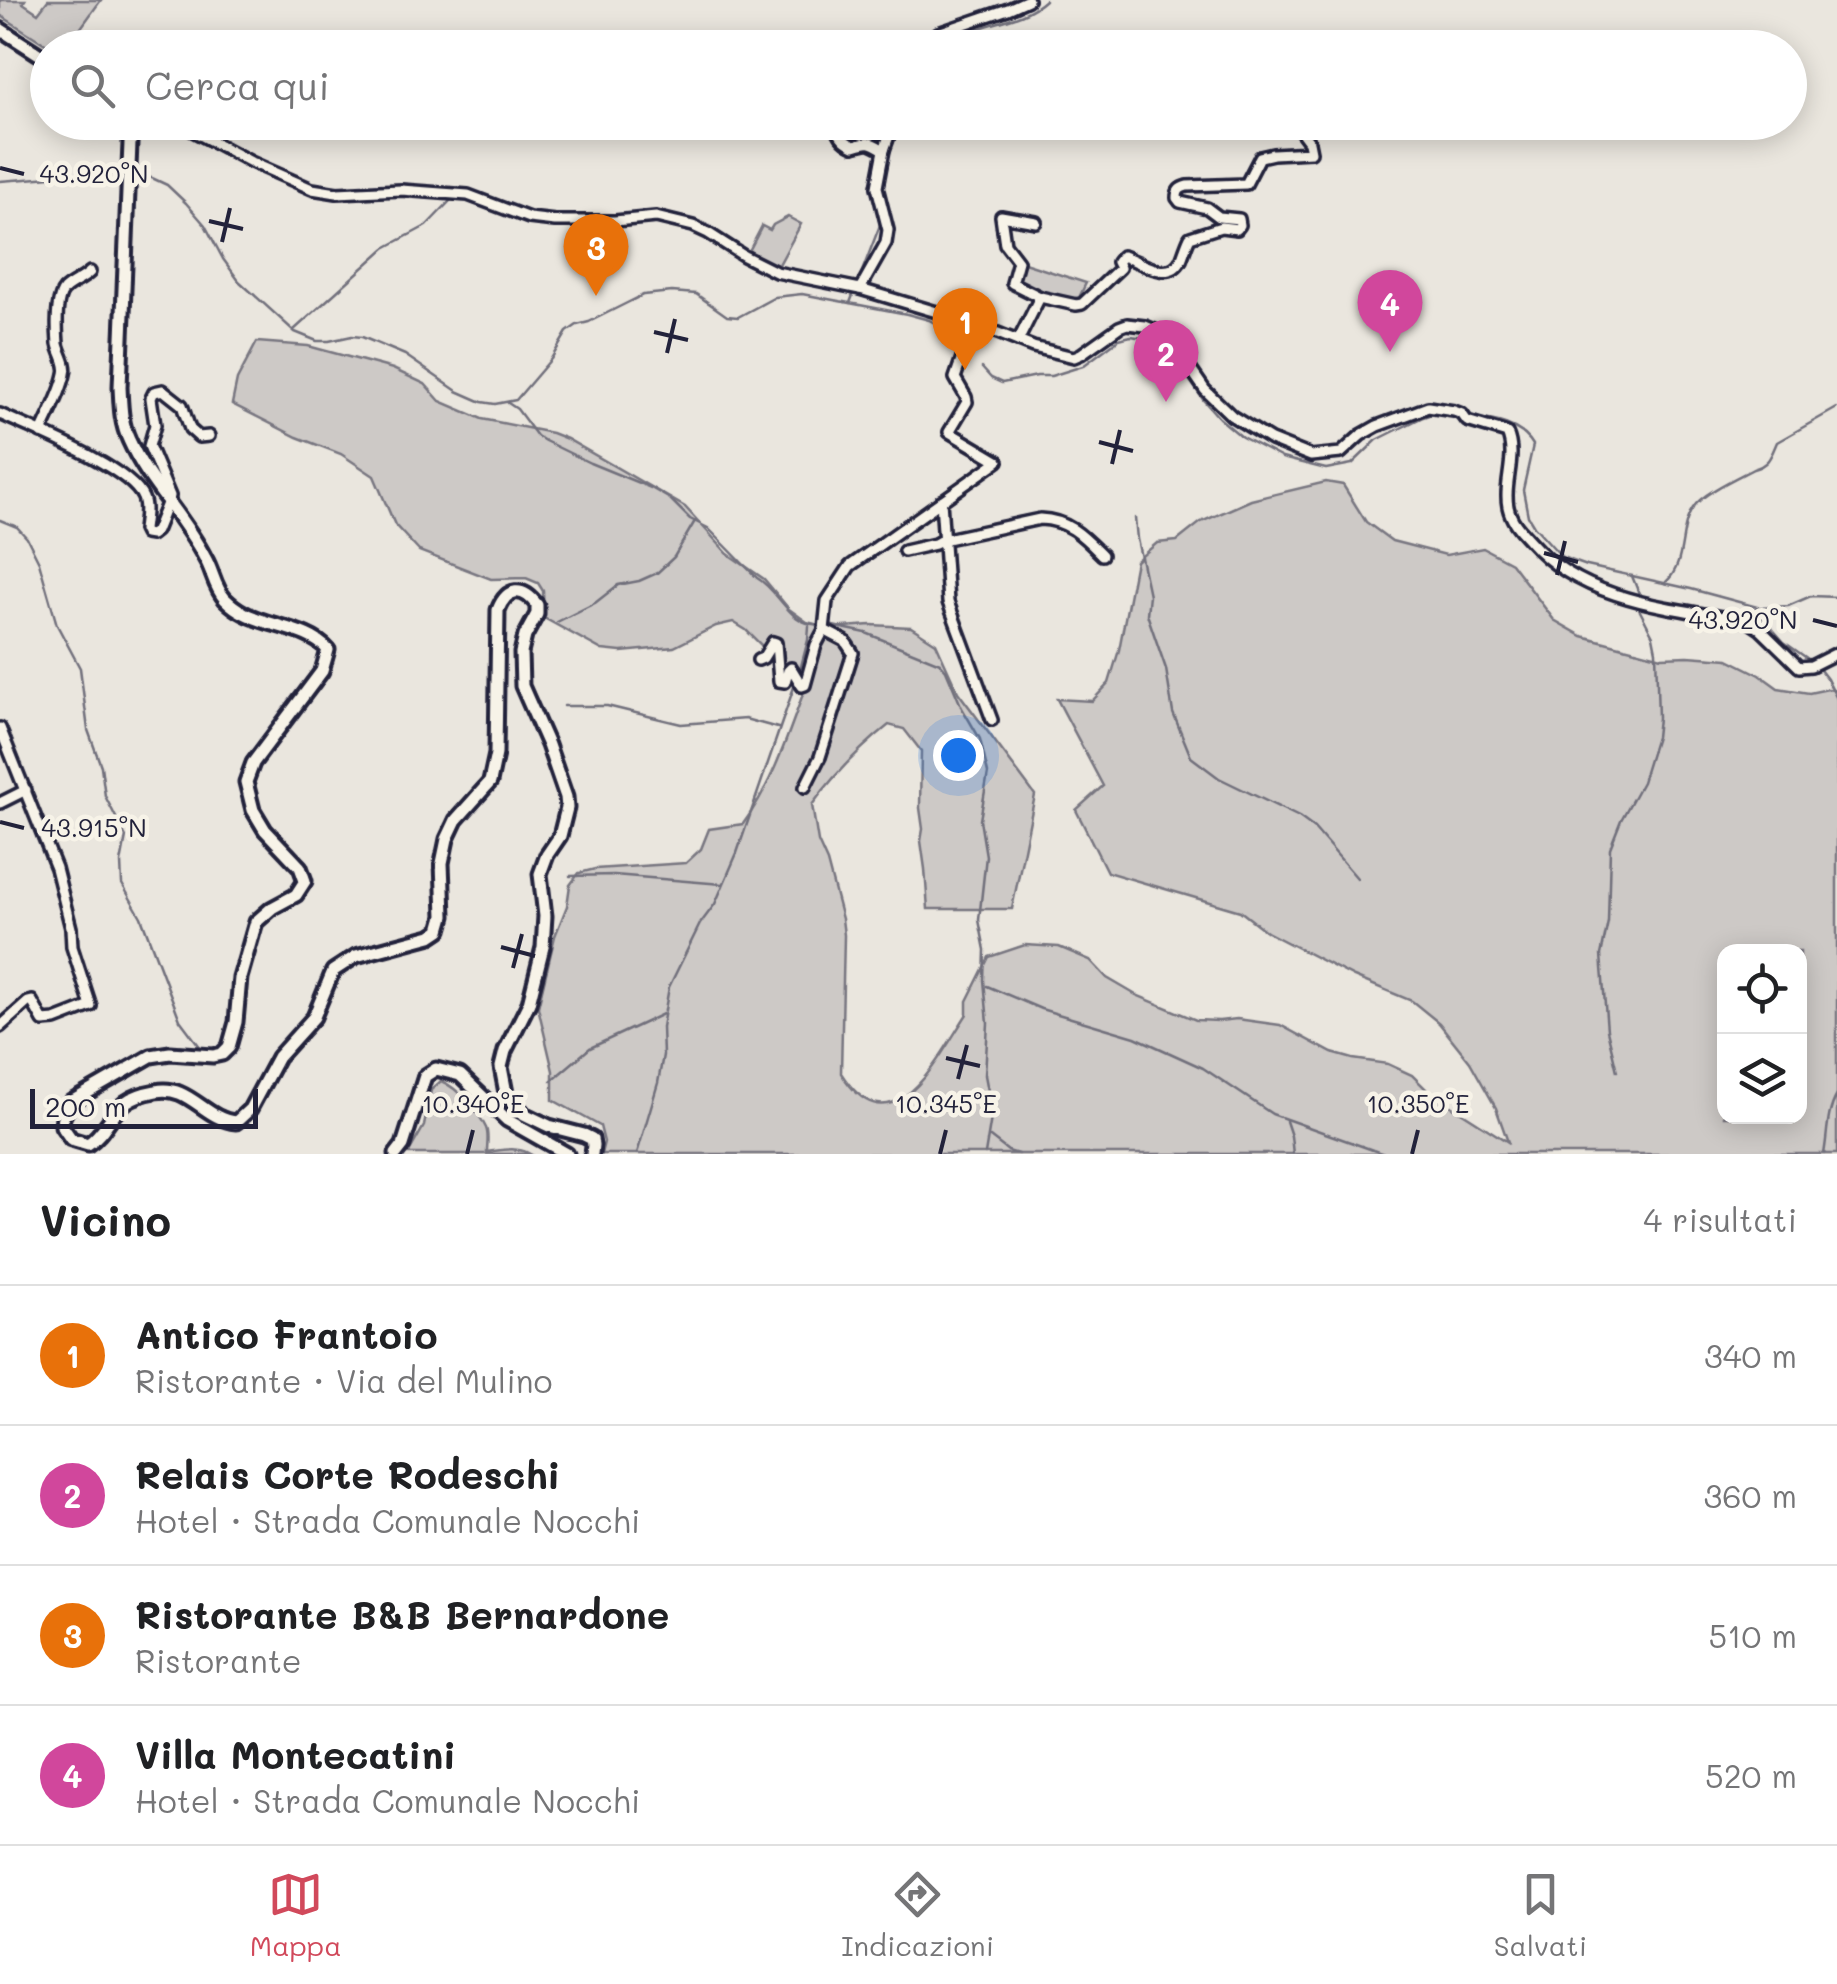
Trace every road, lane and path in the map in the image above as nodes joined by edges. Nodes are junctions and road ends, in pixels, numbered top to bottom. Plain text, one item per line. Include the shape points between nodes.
1 (1028, 0) edge
2 (0, 28) edge
3 (944, 30) edge
4 (30, 48) edge
5 (129, 140) edge
6 (210, 140) edge
7 (843, 140) edge
8 (888, 140) edge
9 (1307, 140) edge
10 (884, 150) junction
11 (1036, 222) dead end
12 (90, 272) dead end
13 (860, 289) junction
14 (1040, 297) junction
15 (970, 322) junction
16 (1018, 341) junction
17 (0, 414) edge
18 (41, 433) junction
19 (209, 436) dead end
20 (167, 502) junction
21 (941, 502) junction
22 (942, 540) junction
23 (904, 551) dead end
24 (1102, 555) dead end
25 (824, 630) junction
26 (1837, 653) edge
27 (758, 660) dead end
28 (992, 720) dead end
29 (0, 728) edge
30 (805, 787) dead end
31 (26, 790) junction
32 (0, 803) edge
33 (0, 1027) edge
34 (396, 1154) edge
35 (567, 1154) edge
36 (592, 1154) edge

1 - 3 street
2 - 4 main road
5 - 20 main road via 122,422
6 - 13 street via 337,193 468,195 555,221 656,217 694,226 776,272
7 - 10 street
8 - 10 street
9 - 14 street via 1310,152 1260,158 1246,184 1180,188 1180,202 1239,219 1240,226 1190,237 1169,270 1122,256 1120,268 1082,304
10 - 13 street via 877,187 886,243
11 - 14 street via 1001,216 1004,244 1018,261 1012,283
12 - 18 street via 64,290 56,311 66,372
13 - 15 street
14 - 16 street
15 - 16 street
15 - 21 street via 955,378 966,402 949,432 998,461
16 - 26 street via 1074,356 1118,327 1145,326 1174,345 1232,416 1311,456 1341,453 1377,426 1428,407 1461,415 1507,433 1509,514 1560,570 1639,601 1748,621 1799,667
17 - 18 street
18 - 20 street via 132,484 145,502 145,534 156,531
19 - 20 street via 199,437 182,406 162,390 154,392 149,446
20 - 36 main road via 206,558 224,599 328,650 322,672 246,782 253,810 300,866 304,881 296,895 256,922 229,1047 213,1056 152,1056 71,1102 62,1118 66,1133 88,1144 123,1104 164,1090 236,1122 278,1057 314,1017 334,970 356,956 440,930 444,848 456,820 490,782 496,754 498,610 502,599 520,591 537,606 521,653 522,686 567,808 540,874 543,947 524,1016 502,1060 502,1086 531,1119 592,1139
21 - 22 street
21 - 25 street via 850,566 827,601
22 - 23 street
22 - 24 street via 1054,519
22 - 28 street via 951,615
25 - 27 street via 805,685 791,668 786,681 779,681 776,643
25 - 30 street via 853,654
29 - 31 street
31 - 32 street
31 - 33 street via 56,868 91,1006 44,1020 32,1001
34 - 35 main road via 426,1076 436,1069 460,1075 507,1120

